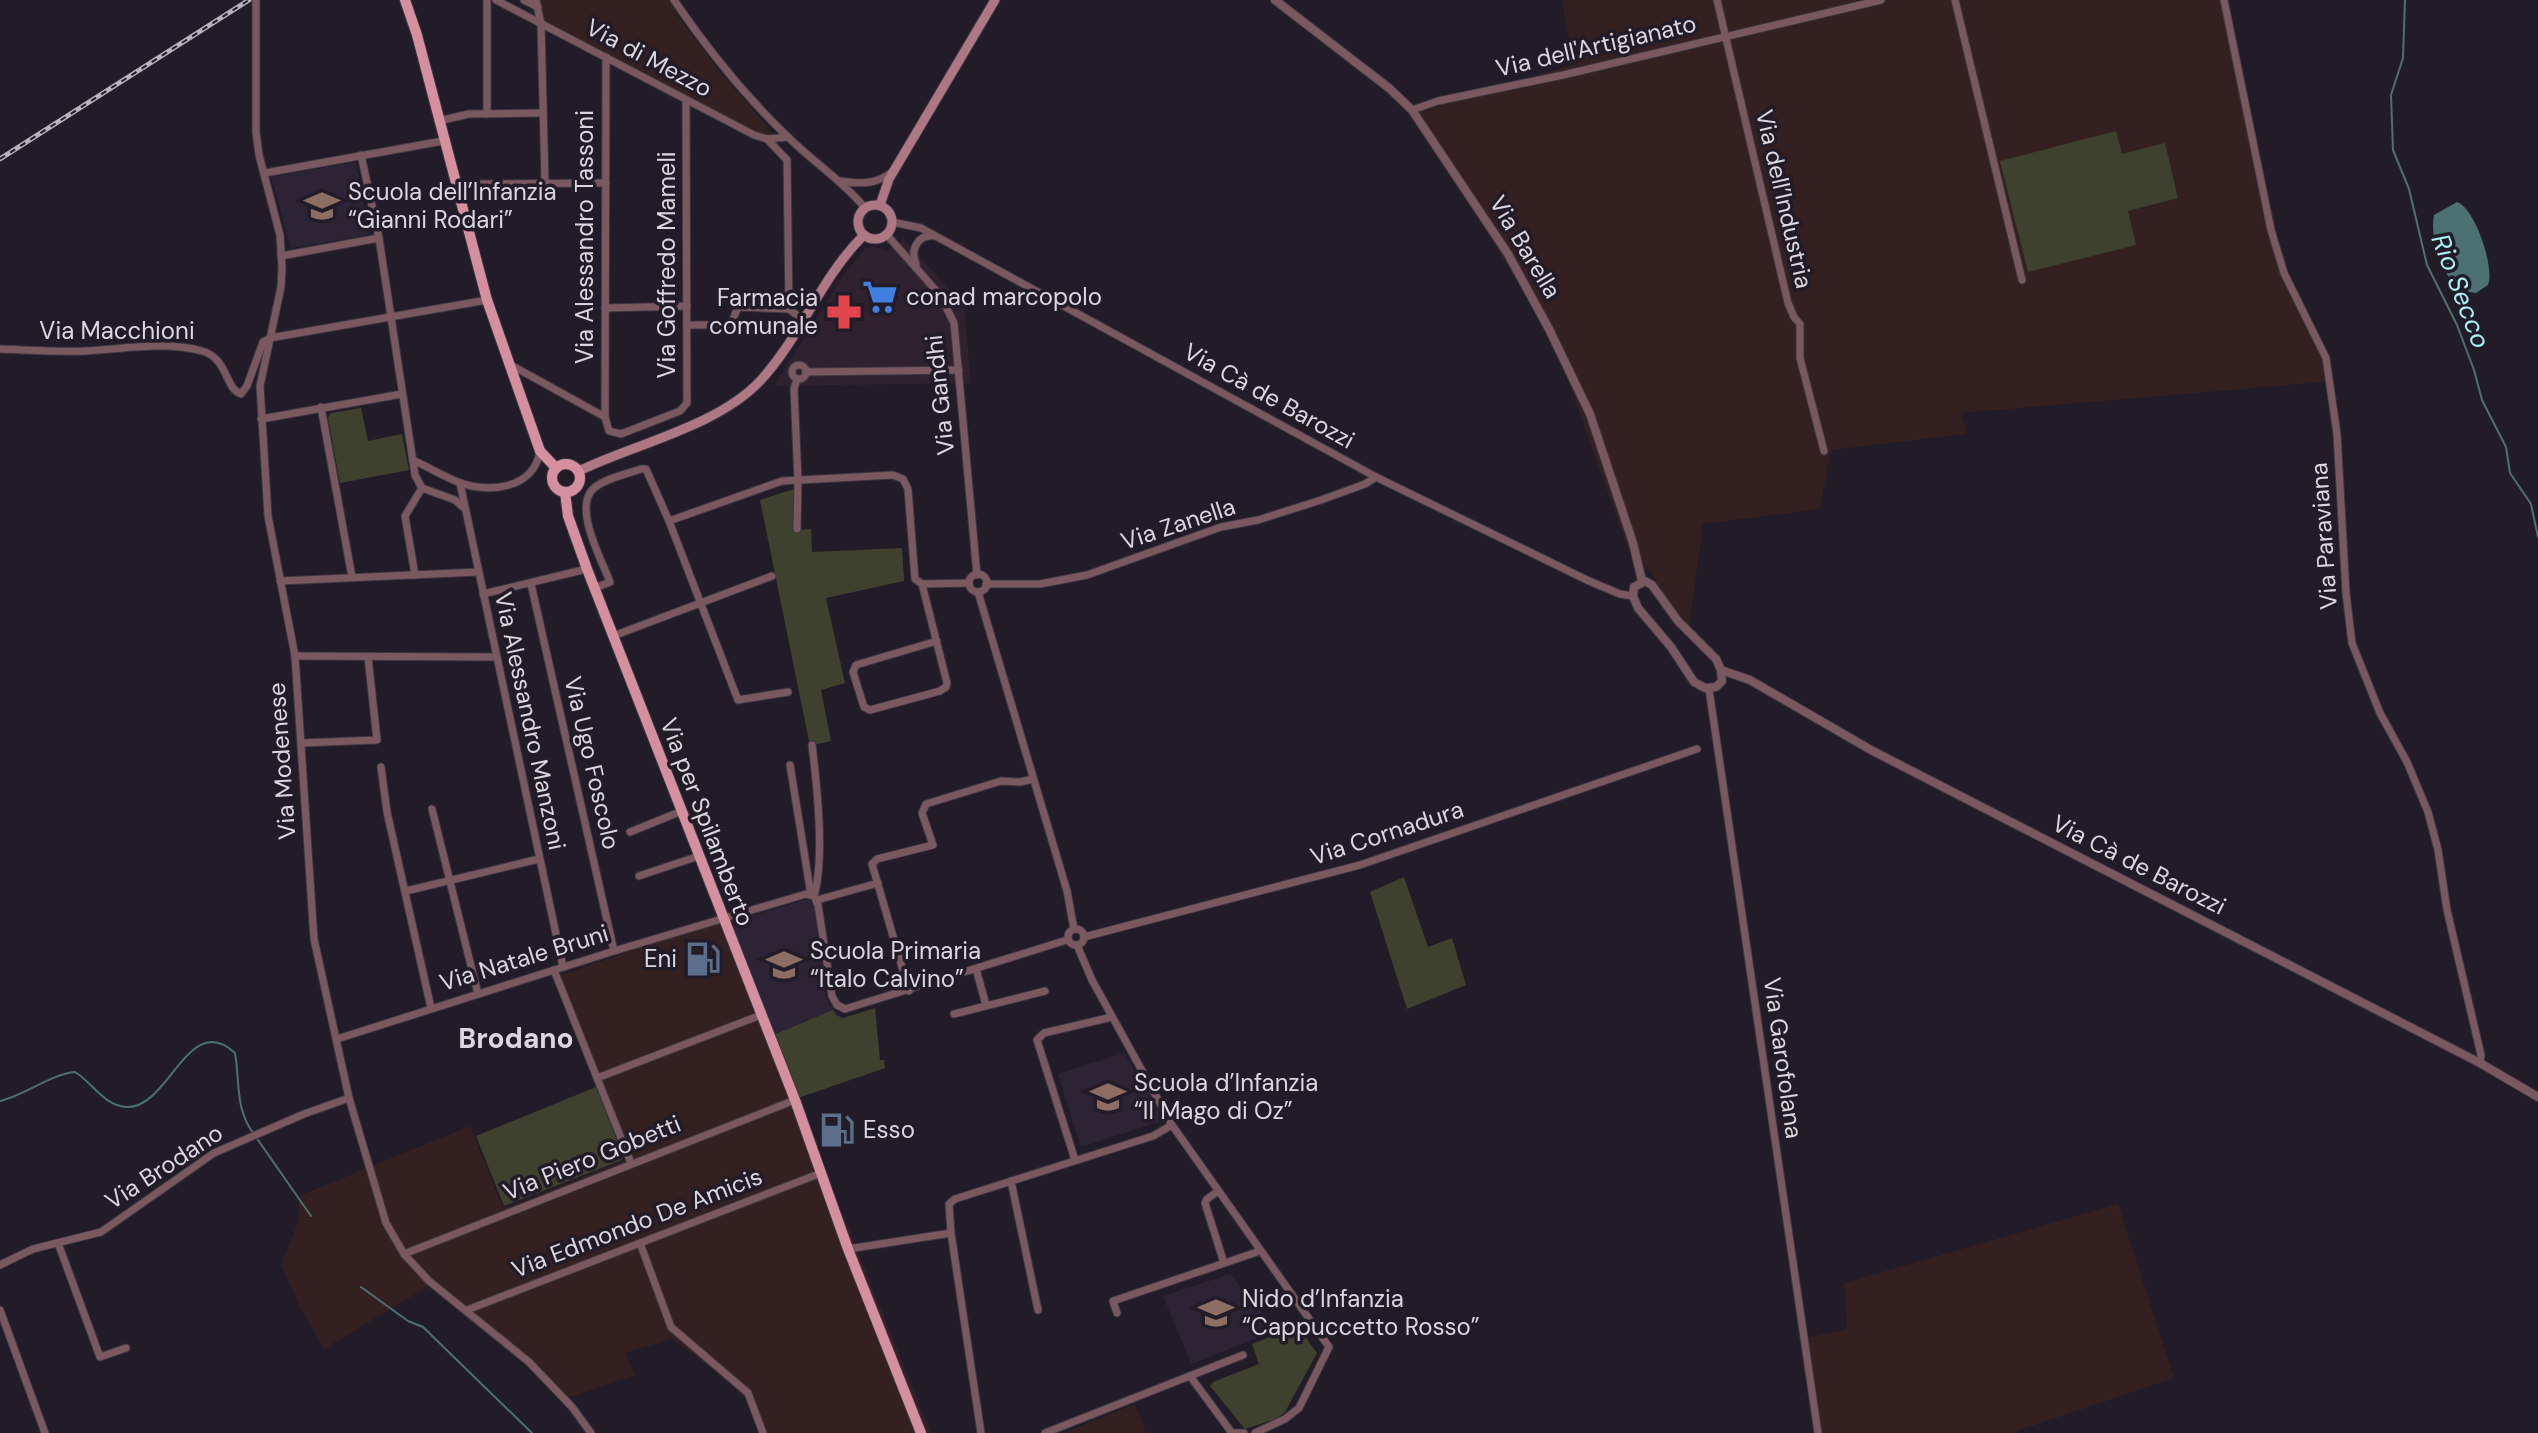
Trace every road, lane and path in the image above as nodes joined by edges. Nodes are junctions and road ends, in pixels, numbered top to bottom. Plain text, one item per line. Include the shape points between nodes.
1 (405, 0) edge
2 (487, 0) edge
3 (496, 0) edge
4 (524, 0) edge
5 (674, 0) edge
6 (995, 0) edge
7 (1275, 0) edge
8 (1717, 0) edge
9 (1881, 0) edge
10 (1955, 0) edge
11 (2224, 0) edge
12 (256, 1) edge
13 (537, 3) edge
14 (541, 24) junction
15 (1726, 37) junction
16 (606, 57) junction
17 (686, 100) junction
18 (1412, 110) junction
19 (543, 113) junction
20 (487, 114) junction
21 (438, 121) junction
22 (788, 137) junction
23 (767, 139) junction
24 (443, 141) junction
25 (361, 155) junction
26 (894, 171) junction
27 (265, 173) junction
28 (840, 181) junction
29 (545, 182) junction
30 (606, 183) junction
31 (455, 184) junction
32 (880, 205) junction
33 (865, 208) junction
34 (892, 222) junction
35 (886, 234) junction
36 (864, 235) junction
37 (937, 236) junction
38 (379, 238) junction
39 (281, 256) junction
40 (918, 270) junction
41 (2022, 280) dead end
42 (487, 300) junction
43 (687, 306) junction
44 (605, 308) junction
45 (789, 309) junction
46 (392, 318) junction
47 (803, 320) junction
48 (687, 325) junction
49 (270, 338) junction
50 (0, 349) edge
51 (779, 357) junction
52 (507, 363) junction
53 (794, 368) junction
54 (959, 370) junction
55 (806, 372) junction
56 (797, 379) junction
57 (402, 394) junction
58 (321, 407) junction
59 (605, 417) junction
60 (261, 419) junction
61 (621, 434) joint
62 (540, 451) junction
63 (1824, 451) dead end
64 (413, 460) junction
65 (556, 468) junction
66 (579, 471) junction
67 (1376, 477) junction
68 (798, 480) junction
69 (460, 483) junction
70 (422, 488) junction
71 (565, 492) junction
72 (466, 510) junction
73 (669, 521) junction
74 (797, 529) dead end
75 (587, 569) junction
76 (478, 572) junction
77 (415, 575) junction
78 (977, 575) junction
79 (772, 576) dead end
80 (352, 577) junction
81 (280, 581) junction
82 (1642, 581) junction
83 (969, 583) junction
84 (531, 584) junction
85 (922, 584) junction
86 (986, 584) junction
87 (595, 588) junction
88 (978, 592) junction
89 (483, 594) junction
90 (1633, 596) junction
91 (701, 601) junction
92 (613, 636) junction
93 (937, 641) junction
94 (295, 656) junction
95 (368, 657) junction
96 (496, 657) junction
97 (1721, 670) junction
98 (1709, 689) junction
99 (788, 692) dead end
100 (301, 743) junction
101 (812, 745) dead end
102 (1697, 749) dead end
103 (790, 765) dead end
104 (381, 767) dead end
105 (1033, 779) junction
106 (432, 809) dead end
107 (682, 811) junction
108 (630, 832) dead end
109 (699, 856) junction
110 (539, 859) junction
111 (639, 876) dead end
112 (451, 880) junction
113 (878, 883) junction
114 (406, 891) junction
115 (814, 897) junction
116 (723, 918) junction
117 (1074, 929) junction
118 (1084, 937) junction
119 (1067, 940) junction
120 (1077, 945) junction
121 (614, 951) junction
122 (563, 967) junction
123 (976, 969) junction
124 (554, 970) junction
125 (909, 991) junction
126 (1045, 991) dead end
127 (478, 994) junction
128 (986, 1005) junction
129 (431, 1008) junction
130 (954, 1014) dead end
131 (761, 1015) junction
132 (1112, 1017) junction
133 (337, 1039) junction
134 (2480, 1063) junction
135 (597, 1078) junction
136 (2538, 1097) edge
137 (349, 1098) junction
138 (795, 1100) junction
139 (1172, 1125) junction
140 (1075, 1160) junction
141 (631, 1163) junction
142 (821, 1173) junction
143 (1011, 1181) junction
144 (1217, 1192) junction
145 (951, 1233) junction
146 (58, 1243) junction
147 (640, 1243) junction
148 (848, 1249) junction
149 (1260, 1251) junction
150 (404, 1254) junction
151 (1224, 1263) junction
152 (0, 1265) edge
153 (0, 1310) edge
154 (467, 1310) junction
155 (1038, 1310) dead end
156 (1117, 1313) dead end
157 (126, 1348) dead end
158 (1243, 1355) dead end
159 (1190, 1376) junction
160 (45, 1433) edge
161 (591, 1433) edge
162 (763, 1433) edge
163 (921, 1433) edge
164 (981, 1433) edge
165 (1045, 1433) edge
166 (1233, 1433) edge
167 (1244, 1433) edge
168 (1255, 1433) edge
169 (1818, 1433) edge

1 - 21 main road, Via per Spilamberto
2 - 20 street
3 - 14 street, Via di Mezzo
4 - 13 street
5 - 22 street via 718,64
6 - 26 main road
7 - 18 street, Via Barella
8 - 15 street, Via dell’Industria
9 - 15 street, Via dell'Artigianato
10 - 41 street
11 - 134 street, Via Paraviana via 2271,230 2284,273 2326,358 2337,434 2352,643 2428,812
12 - 27 street, Via Modenese via 256,132
13 - 14 street
14 - 16 street, Via di Mezzo
14 - 19 street
15 - 18 street, Via dell'Artigianato
15 - 63 street, Via dell’Industria via 1788,303 1800,324 1800,358
16 - 17 street, Via di Mezzo
16 - 30 street, Via Alessandro Tassoni
17 - 23 street, Via di Mezzo
17 - 43 street, Via Goffredo Mameli
18 - 82 street, Via Barella via 1508,254 1549,329 1594,425
19 - 20 street
19 - 29 street
20 - 21 street
21 - 24 main road, Via per Spilamberto
22 - 23 street
22 - 28 street
23 - 45 street via 787,160
24 - 25 street
24 - 31 main road, Via per Spilamberto
25 - 27 street
25 - 38 street
26 - 28 street via 867,183
26 - 32 main road
27 - 39 street, Via Modenese
28 - 33 street
29 - 30 street
29 - 31 street
30 - 44 street, Via Alessandro Tassoni
31 - 42 main road, Via per Spilamberto
32 - 33 main road
32 - 34 main road
33 - 36 main road via 858,224
34 - 35 main road
34 - 37 street, Via Cà de Barozzi
35 - 36 main road via 873,239
35 - 40 street, Via Gandhi
36 - 47 main road
37 - 40 street via 924,237 915,246
37 - 67 street, Via Cà de Barozzi
38 - 39 street
38 - 46 street
39 - 49 street, Via Modenese via 281,287
40 - 54 street, Via Gandhi via 951,315
42 - 46 street
42 - 52 main road, Via per Spilamberto
43 - 44 street
43 - 48 street, Via Goffredo Mameli
44 - 59 street, Via Alessandro Tassoni
45 - 47 street
45 - 48 street via 738,307 728,325
46 - 49 street
46 - 57 street
47 - 51 main road
48 - 61 street, Via Goffredo Mameli via 686,406
49 - 50 street, Via Macchioni via 263,342 245,391 239,394 220,362 195,349
49 - 60 street, Via Modenese via 260,386
51 - 53 street
51 - 66 main road via 745,395 720,412
52 - 59 street, Via Alessandro Tassoni
52 - 62 main road, Via per Spilamberto
53 - 55 street via 801,366
53 - 56 street
54 - 55 street
54 - 78 street, Via Gandhi
55 - 56 street
56 - 68 street
57 - 58 street
57 - 64 street
58 - 60 street
58 - 80 street
59 - 61 street, Via Alessandro Tassoni via 609,431
60 - 81 street, Via Modenese via 269,523
62 - 65 main road, Via per Spilamberto
62 - 69 street via 538,463 524,479 498,488
64 - 69 street
64 - 70 street
65 - 66 main road via 568,464
65 - 71 main road, Via per Spilamberto via 553,485
66 - 71 main road via 578,486
67 - 86 street, Via Zanella via 1321,500 1221,527 1087,575 1040,584
67 - 90 street, Via Cà de Barozzi via 1589,581
68 - 73 street
68 - 74 street
68 - 85 street via 893,475 903,479 913,576
69 - 72 street, Via Alessandro Manzoni
70 - 72 street via 455,500
70 - 77 street via 405,516
71 - 75 main road, Via per Spilamberto
72 - 76 street, Via Alessandro Manzoni
73 - 87 street via 646,469 595,488 585,503 585,515 610,582
73 - 91 street
75 - 84 street
75 - 87 main road, Via per Spilamberto
76 - 77 street
76 - 89 street, Via Alessandro Manzoni
77 - 80 street
78 - 83 street
78 - 86 street
79 - 91 street
80 - 81 street
81 - 94 street, Via Modenese
82 - 90 street
82 - 97 street via 1652,585
83 - 85 street
83 - 88 street
84 - 89 street
84 - 121 street, Via Ugo Foscolo
85 - 93 street
86 - 88 street
87 - 92 main road, Via per Spilamberto
88 - 105 street
89 - 96 street, Via Alessandro Manzoni
90 - 98 street via 1694,682
91 - 92 street
91 - 99 street via 738,700
92 - 107 main road, Via per Spilamberto
93 - 93 street via 856,665 853,672 864,707 870,710 943,689 947,683
94 - 95 street
94 - 100 street, Via Modenese
95 - 96 street
95 - 100 street via 377,740
96 - 110 street, Via Alessandro Manzoni
97 - 98 street via 1720,684
97 - 134 street, Via Cà de Barozzi via 1750,680 1871,750
98 - 169 street, Via Garofolana
100 - 133 street, Via Modenese via 314,939
101 - 115 street via 818,847
102 - 118 street, Via Cornadura via 1360,865
103 - 115 street
104 - 114 street
105 - 113 street via 1001,781 924,806 933,845 877,859 871,867
105 - 117 street
106 - 112 street
107 - 108 street
107 - 109 main road, Via per Spilamberto
109 - 111 street
109 - 116 main road, Via per Spilamberto
110 - 112 street
110 - 122 street, Via Alessandro Manzoni
112 - 114 street
112 - 127 street
113 - 115 street
113 - 125 street
114 - 129 street
115 - 116 street
115 - 125 street via 837,1005 855,1008
116 - 121 street, Via Natale Bruni
116 - 131 main road, Via per Spilamberto
117 - 118 street
117 - 119 street
118 - 120 street
119 - 120 street
119 - 123 street
120 - 132 street
121 - 122 street, Via Natale Bruni
122 - 124 street, Via Natale Bruni
123 - 125 street
123 - 128 street
124 - 127 street, Via Natale Bruni
124 - 135 street
126 - 128 street
127 - 129 street, Via Natale Bruni
128 - 130 street
129 - 133 street, Via Natale Bruni
131 - 135 street
131 - 138 main road, Via per Spilamberto
132 - 139 street
132 - 140 street via 1044,1033 1037,1040
133 - 137 street, Via Modenese
134 - 136 street, Via Cà de Barozzi
135 - 141 street
137 - 146 street, Via Brodano via 214,1153 101,1232
137 - 150 street, Via Modenese via 386,1223
138 - 141 street, Via Piero Gobetti
138 - 142 main road, Via per Spilamberto
139 - 140 street
139 - 144 street
140 - 143 street
141 - 150 street, Via Piero Gobetti
142 - 147 street, Via Edmondo De Amicis
142 - 148 main road, Via per Spilamberto
143 - 145 street via 951,1201
143 - 155 street
144 - 149 street
144 - 151 street via 1205,1203
145 - 148 street
145 - 164 street
146 - 152 street, Via Brodano
146 - 157 street via 100,1357
147 - 154 street, Via Edmondo De Amicis
147 - 162 street via 671,1327 748,1393
148 - 163 main road, Via per Spilamberto
149 - 151 street
149 - 168 street via 1329,1347 1299,1408
150 - 154 street, Via Modenese
151 - 156 street via 1113,1301
153 - 160 street
154 - 161 street, Via Modenese via 529,1362
158 - 159 street
159 - 165 street
159 - 166 street
166 - 167 street

